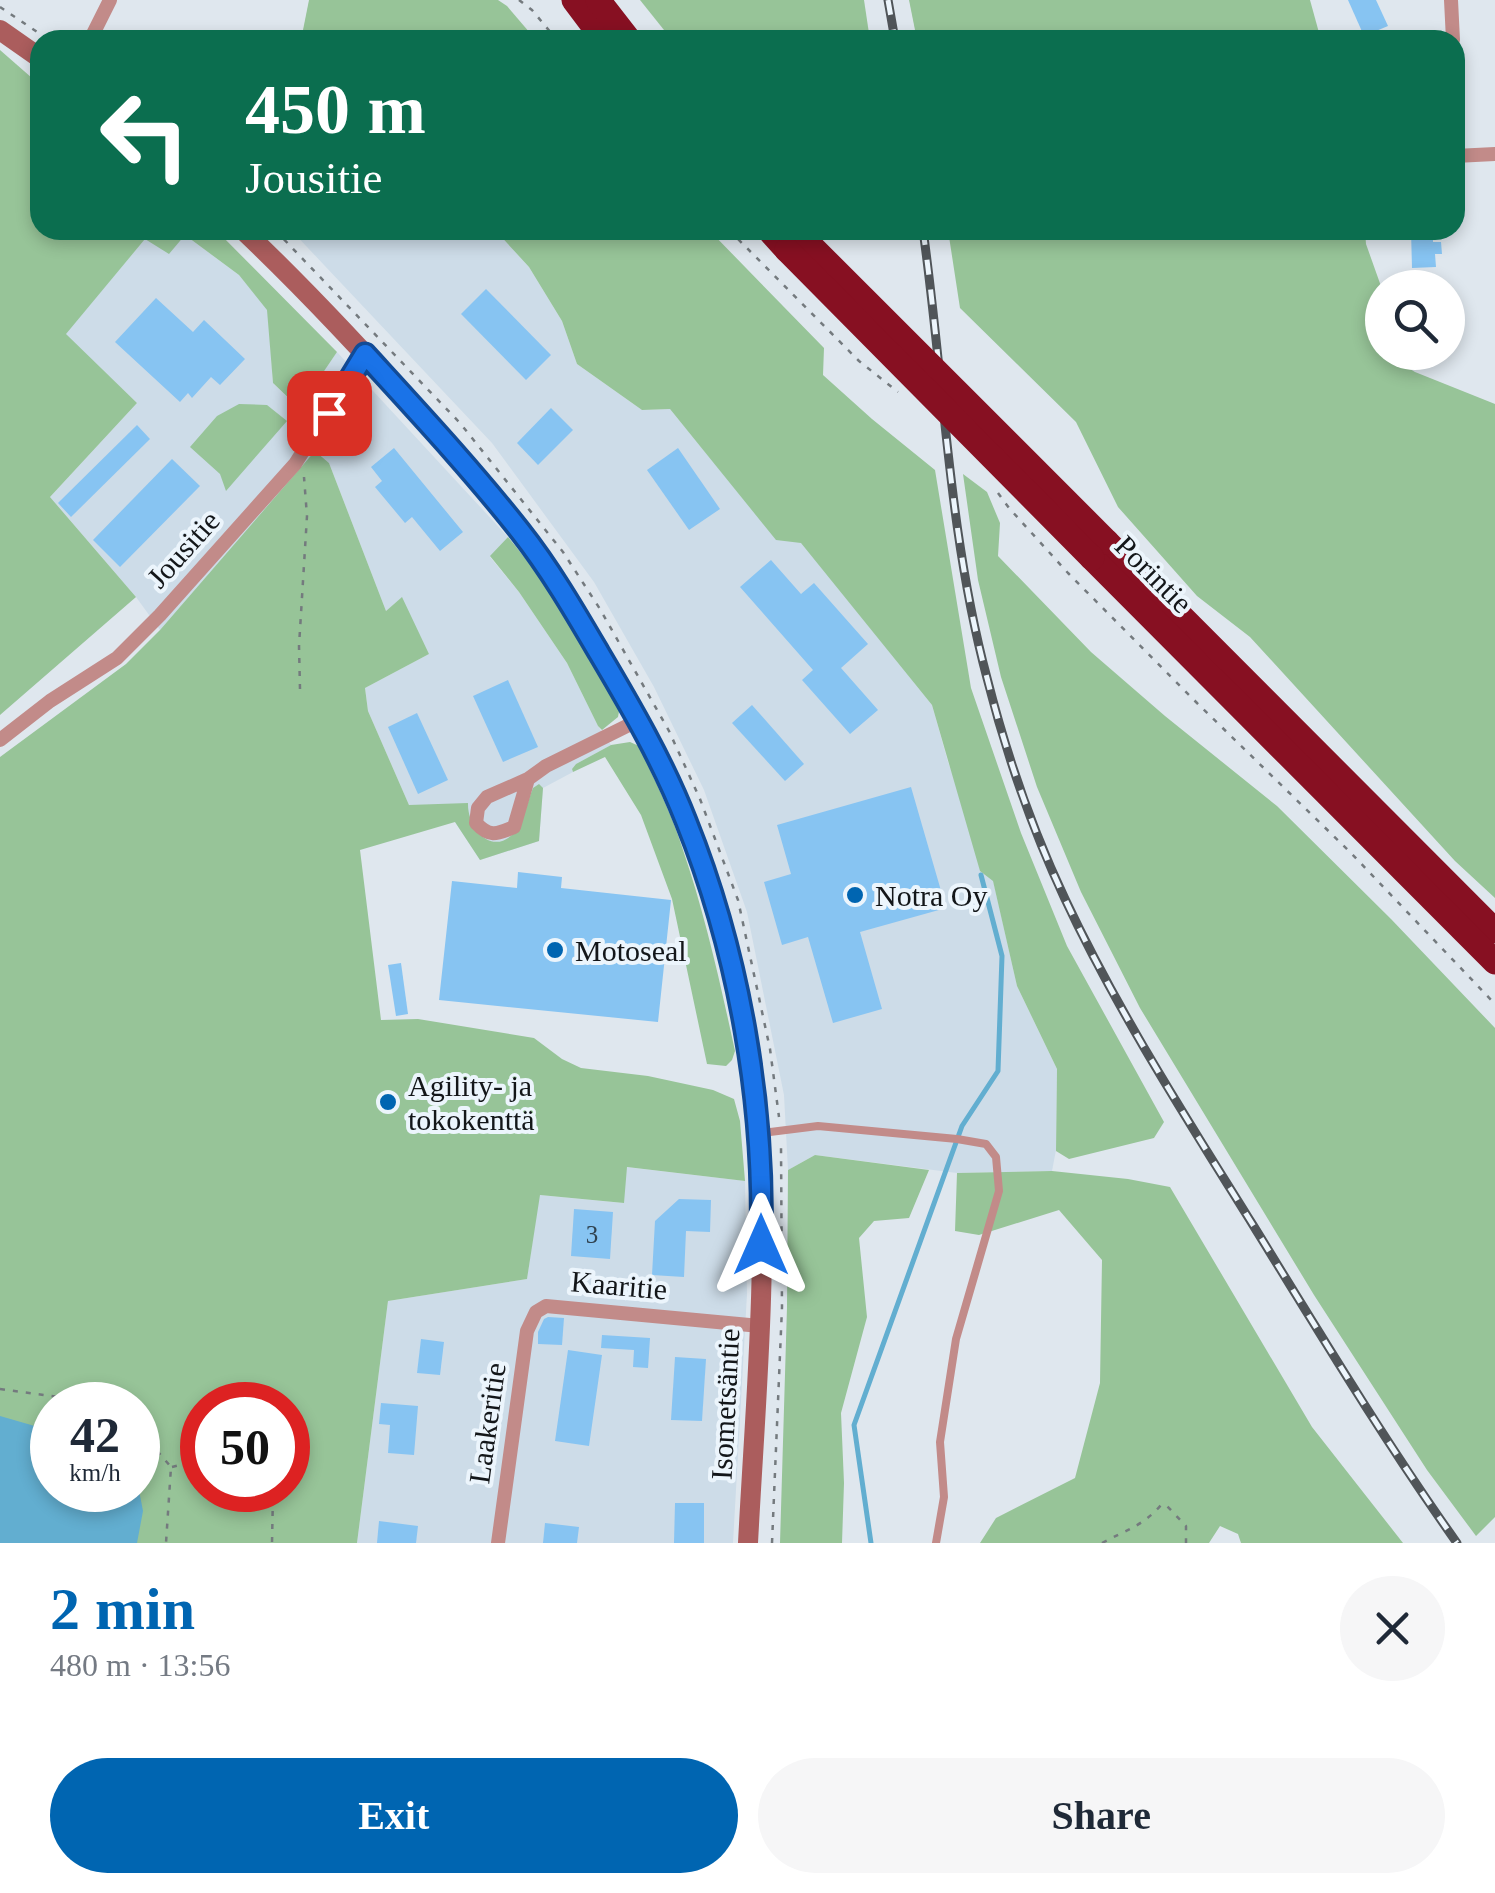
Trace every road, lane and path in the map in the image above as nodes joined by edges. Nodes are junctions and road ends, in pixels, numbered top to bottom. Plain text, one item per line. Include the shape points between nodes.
1 (110, 0) edge
2 (519, 0) edge
3 (574, 0) edge
4 (598, 0) edge
5 (1451, 0) edge
6 (0, 6) edge
7 (0, 30) edge
8 (35, 30) edge
9 (95, 30) edge
10 (549, 30) edge
11 (596, 30) edge
12 (621, 30) edge
13 (1452, 30) edge
14 (30, 51) edge
15 (1495, 154) edge
16 (1465, 156) edge
17 (253, 240) edge
18 (286, 240) edge
19 (739, 240) edge
20 (795, 240) edge
21 (365, 354) junction
22 (899, 393) dead end
23 (295, 464) junction
24 (991, 484) dead end
25 (1100, 550) junction
26 (300, 689) dead end
27 (639, 720) junction
28 (0, 740) edge
29 (528, 779) dead end
30 (1495, 931) edge
31 (1495, 962) edge
32 (1495, 1004) edge
33 (780, 1129) junction
34 (759, 1133) junction
35 (536, 1312) joint
36 (760, 1326) junction
37 (0, 1390) edge
38 (30, 1394) edge
39 (160, 1455) edge
40 (180, 1464) edge
41 (170, 1467) junction
42 (273, 1512) edge
43 (166, 1543) edge
44 (272, 1543) edge
45 (498, 1543) edge
46 (748, 1543) edge
47 (772, 1543) edge
48 (936, 1543) edge
49 (1102, 1543) edge
50 (1186, 1543) edge

1 - 9 street
2 - 10 path
3 - 11 highway
4 - 12 highway
5 - 13 street
6 - 8 path
7 - 14 main road
15 - 16 street
17 - 21 main road, Isometsäntie
18 - 33 path via 473,438 564,552 618,639 700,798 738,900
19 - 22 path via 858,361
20 - 25 highway, Porintie, bridge
21 - 23 street, Jousitie
21 - 27 main road, Isometsäntie via 523,534
23 - 26 path via 306,480 307,516
23 - 28 street, Jousitie via 117,658
24 - 32 path via 1068,573
25 - 30 highway, Porintie
25 - 31 highway, Porintie
27 - 29 street
27 - 34 main road, Isometsäntie via 708,886 738,999
33 - 34 lane
33 - 47 path via 782,1307
33 - 48 lane via 818,1126 957,1139 986,1144 996,1157 999,1191 956,1339 940,1442 944,1497
34 - 36 main road, Isometsäntie
35 - 36 street, Kaaritie via 546,1306
35 - 45 street, Laakeritie via 527,1331
36 - 46 main road, Isometsäntie
37 - 38 path
39 - 41 path
40 - 41 path
41 - 43 path
42 - 44 path
49 - 50 path via 1166,1505 1186,1526

